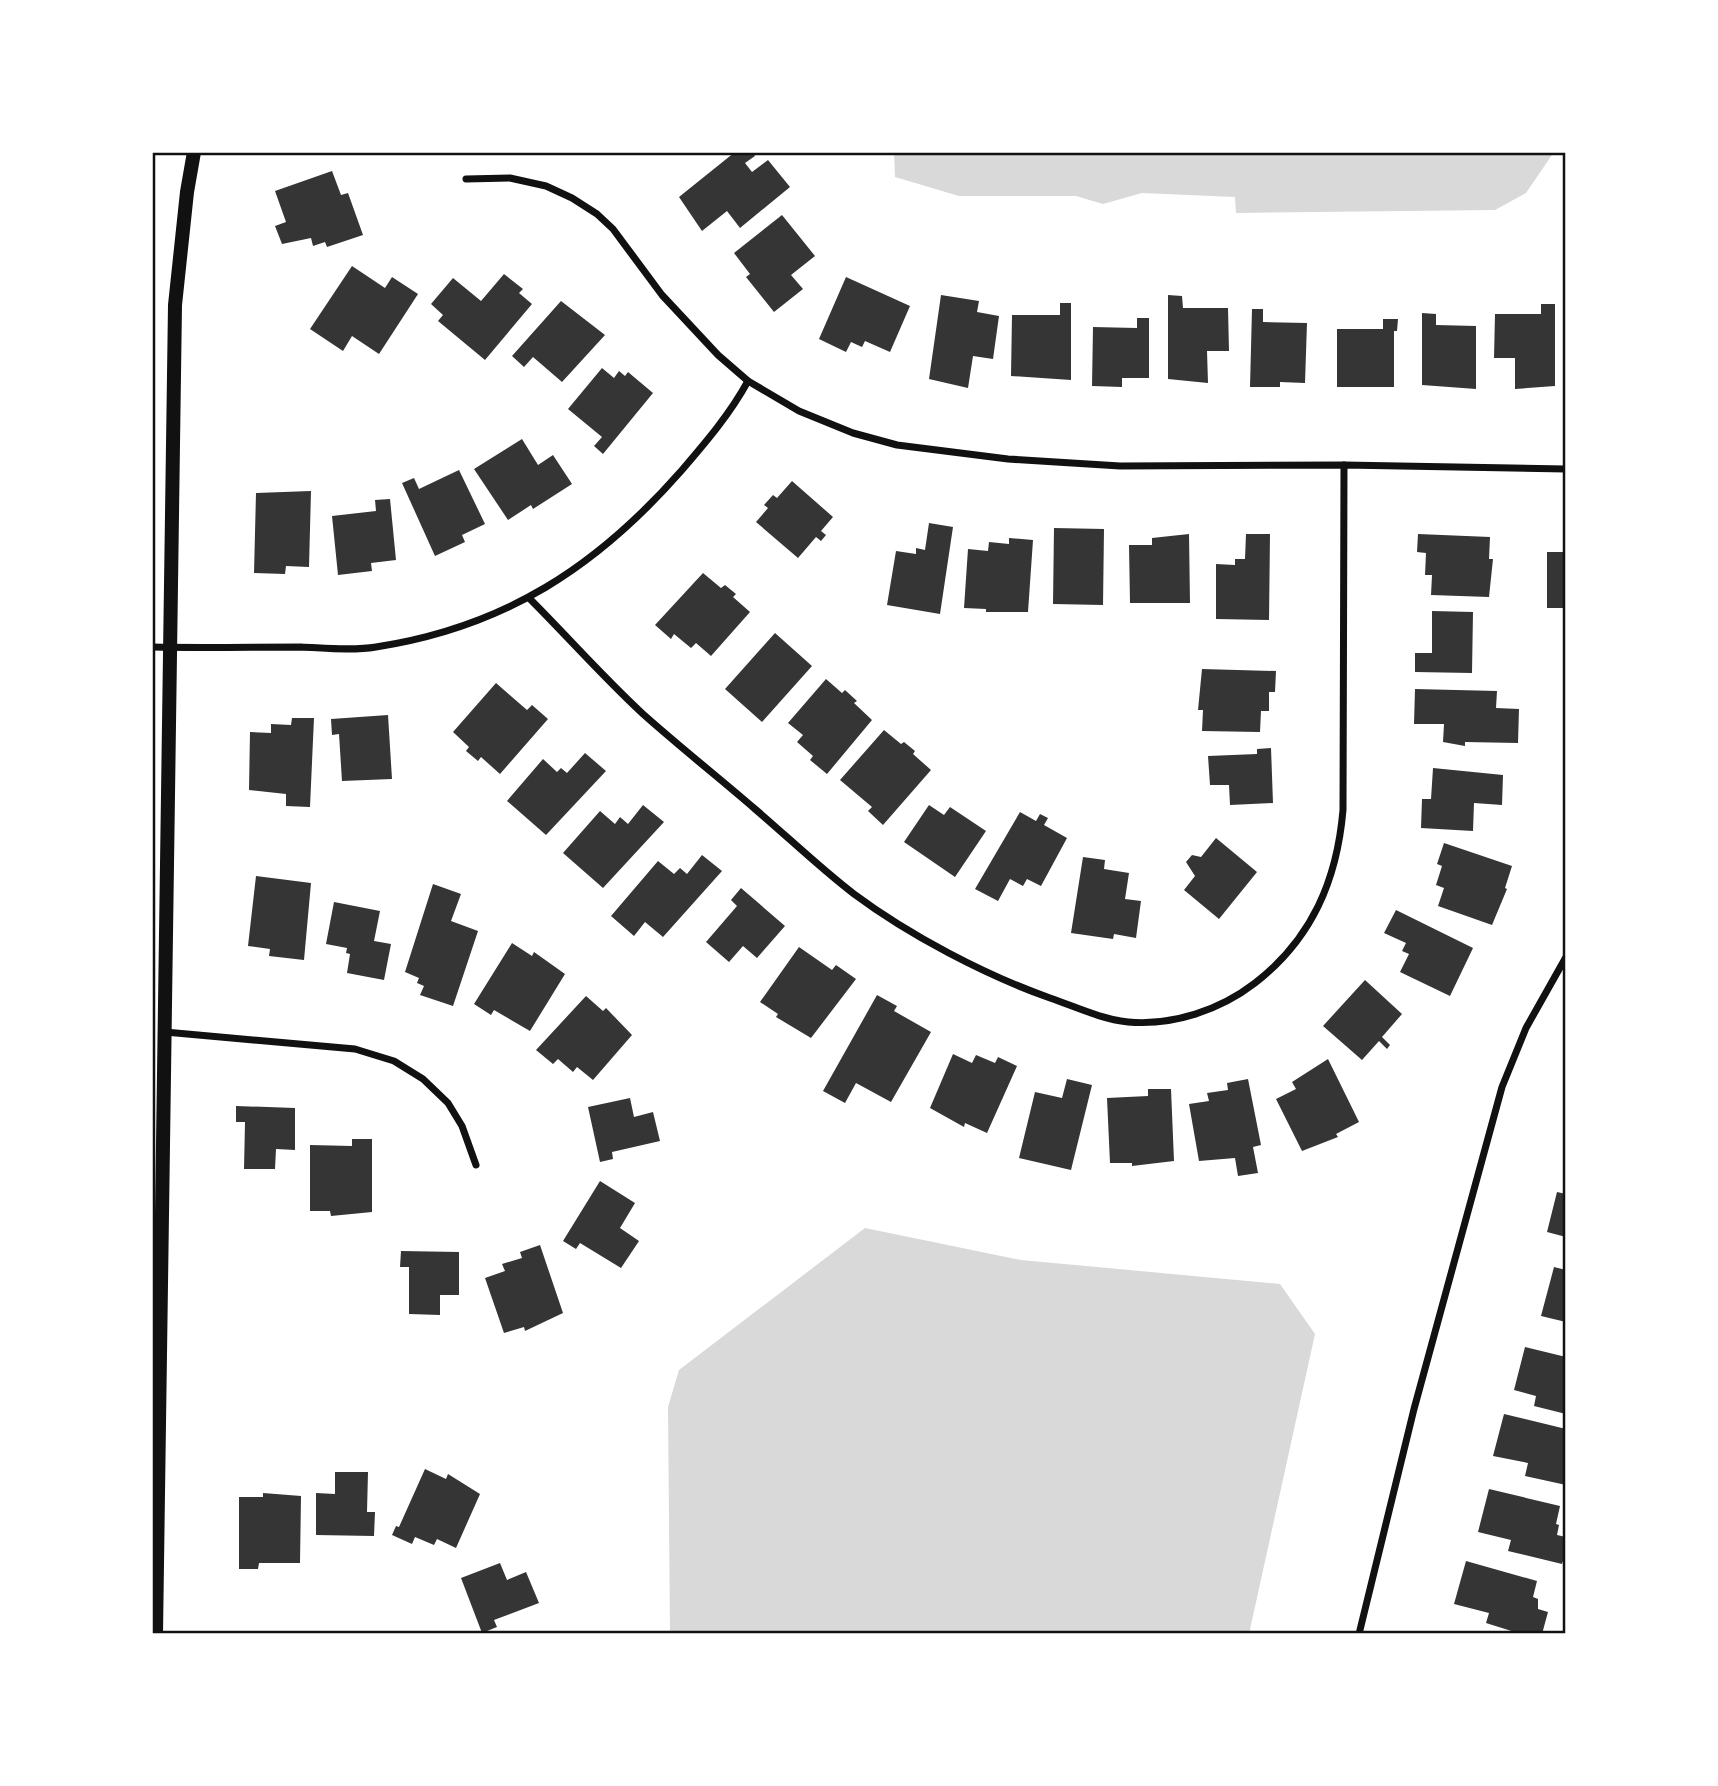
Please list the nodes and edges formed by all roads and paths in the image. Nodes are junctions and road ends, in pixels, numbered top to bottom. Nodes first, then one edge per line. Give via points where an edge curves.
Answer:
1 (194, 152) edge
2 (467, 179) dead end
3 (748, 381) junction
4 (1344, 465) junction
5 (1566, 469) edge
6 (528, 598) junction
7 (152, 647) edge
8 (170, 647) junction
9 (1566, 957) edge
10 (164, 1031) junction
11 (476, 1165) dead end
12 (157, 1233) edge
13 (156, 1634) edge
14 (1359, 1634) edge

1 - 8 main road via 175,305
2 - 3 street via 510,178 546,186 597,214 662,295
3 - 4 street via 799,411 898,445 1008,459 1119,466
3 - 6 street via 714,433 657,498 583,563
4 - 5 street
4 - 6 street via 1343,810 1332,875 1315,913 1272,970 1242,994 1207,1011 1170,1020 1109,1019 1030,991 969,963 854,894 643,713
6 - 8 street via 488,618 373,648
7 - 8 street
8 - 10 main road
9 - 14 street via 1526,1028 1502,1087 1414,1409
10 - 11 street via 355,1049 394,1061 424,1079 448,1103
10 - 12 main road
12 - 13 main road

